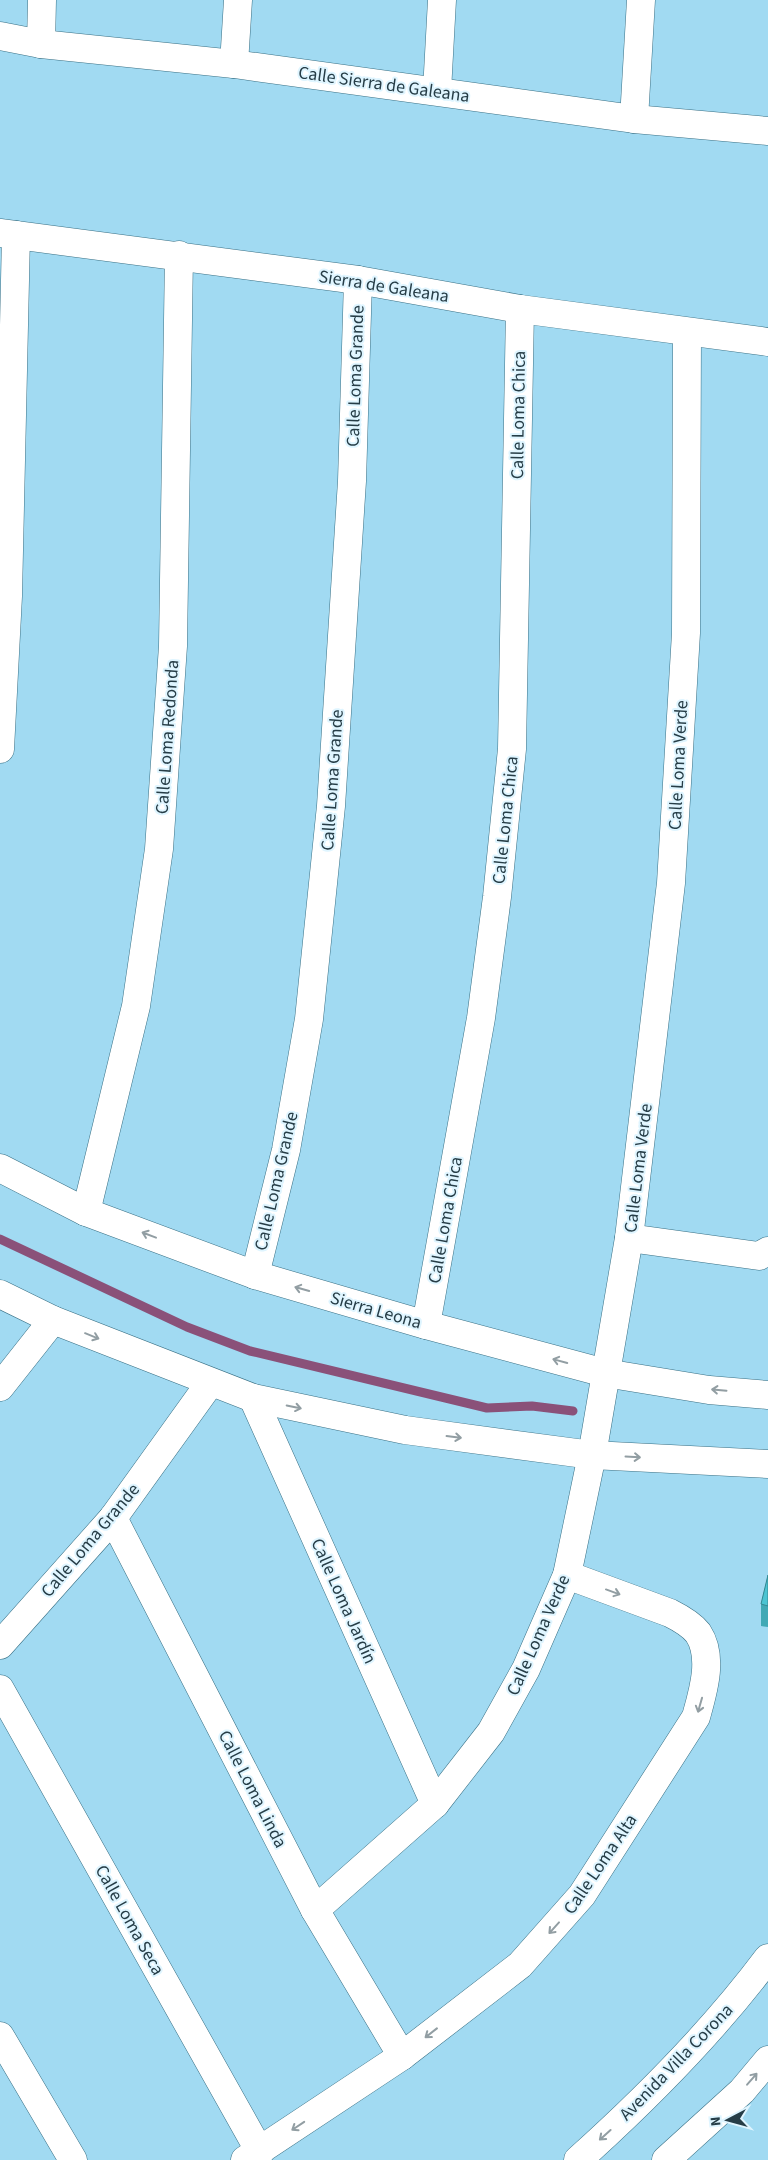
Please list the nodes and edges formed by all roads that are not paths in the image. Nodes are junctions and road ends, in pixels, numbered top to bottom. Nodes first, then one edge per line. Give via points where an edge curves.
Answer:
1 (42, 0) edge
2 (238, 0) edge
3 (442, 0) edge
4 (641, 0) edge
5 (0, 36) edge
6 (41, 44) junction
7 (234, 64) junction
8 (437, 91) junction
9 (634, 119) junction
10 (768, 131) edge
11 (8, 234) edge
12 (180, 255) junction
13 (358, 280) junction
14 (520, 309) junction
15 (687, 332) junction
16 (768, 342) edge
17 (0, 749) edge
18 (0, 1168) edge
19 (86, 1212) junction
20 (629, 1238) junction
21 (768, 1251) edge
22 (255, 1275) junction
23 (0, 1294) edge
24 (53, 1320) junction
25 (426, 1325) junction
26 (606, 1373) junction
27 (210, 1382) junction
28 (0, 1387) edge
29 (768, 1395) edge
30 (253, 1398) junction
31 (592, 1455) junction
32 (768, 1464) edge
33 (113, 1518) junction
34 (567, 1575) junction
35 (0, 1645) edge
36 (0, 1689) edge
37 (435, 1804) junction
38 (315, 1910) junction
39 (768, 1958) edge
40 (0, 2036) edge
41 (402, 2056) junction
42 (768, 2060) edge
43 (253, 2156) edge
44 (73, 2160) edge
45 (578, 2160) edge
46 (666, 2160) edge

1 - 6 street
2 - 7 street
3 - 8 street
4 - 9 street
5 - 6 street, Calle Sierra de Galeana
6 - 7 street, Calle Sierra de Galeana
7 - 8 street, Calle Sierra de Galeana
8 - 9 street, Calle Sierra de Galeana
9 - 10 street, Calle Sierra de Galeana
11 - 12 street, Sierra de Galeana
11 - 17 street via 8,596
12 - 13 street, Sierra de Galeana
12 - 19 street, Calle Loma Redonda via 173,646 159,849 136,1006
13 - 14 street, Sierra de Galeana
13 - 22 street, Calle Loma Grande via 352,481 328,835 309,1019 286,1150
14 - 15 street, Sierra de Galeana
14 - 25 street, Calle Loma Chica via 512,749 481,1018
15 - 16 street, Sierra de Galeana
15 - 20 street, Calle Loma Verde via 686,633 672,873
18 - 19 street, Sierra Leona
22 -> 19 street, Sierra Leona
20 - 21 street via 760,1256
20 - 26 street, Calle Loma Verde
25 -> 22 street, Sierra Leona
23 - 24 street
24 -> 27 street
24 - 28 street
26 -> 25 street, Sierra Leona
29 -> 26 street, Sierra Leona via 709,1390
26 - 31 street, Calle Loma Verde
27 - 30 street
27 - 33 street, Calle Loma Grande
30 -> 31 street via 405,1430
30 - 37 street, Calle Loma Jardín
31 -> 32 street
31 - 34 street, Calle Loma Verde
33 - 35 street, Calle Loma Grande
33 - 38 street, Calle Loma Linda
34 - 37 street, Calle Loma Verde via 526,1669 491,1732
34 -> 41 street, Calle Loma Alta via 670,1613 684,1620 698,1634 706,1656 704,1690 696,1717 582,1896 520,1965
36 - 43 street, Calle Loma Seca
37 - 38 street, Calle Loma Verde
38 - 41 street, Calle Loma Linda
39 -> 45 street, Avenida Villa Corona via 700,2042 640,2104
40 - 44 street
41 -> 43 street, Calle Loma Alta
46 -> 42 street via 742,2091

